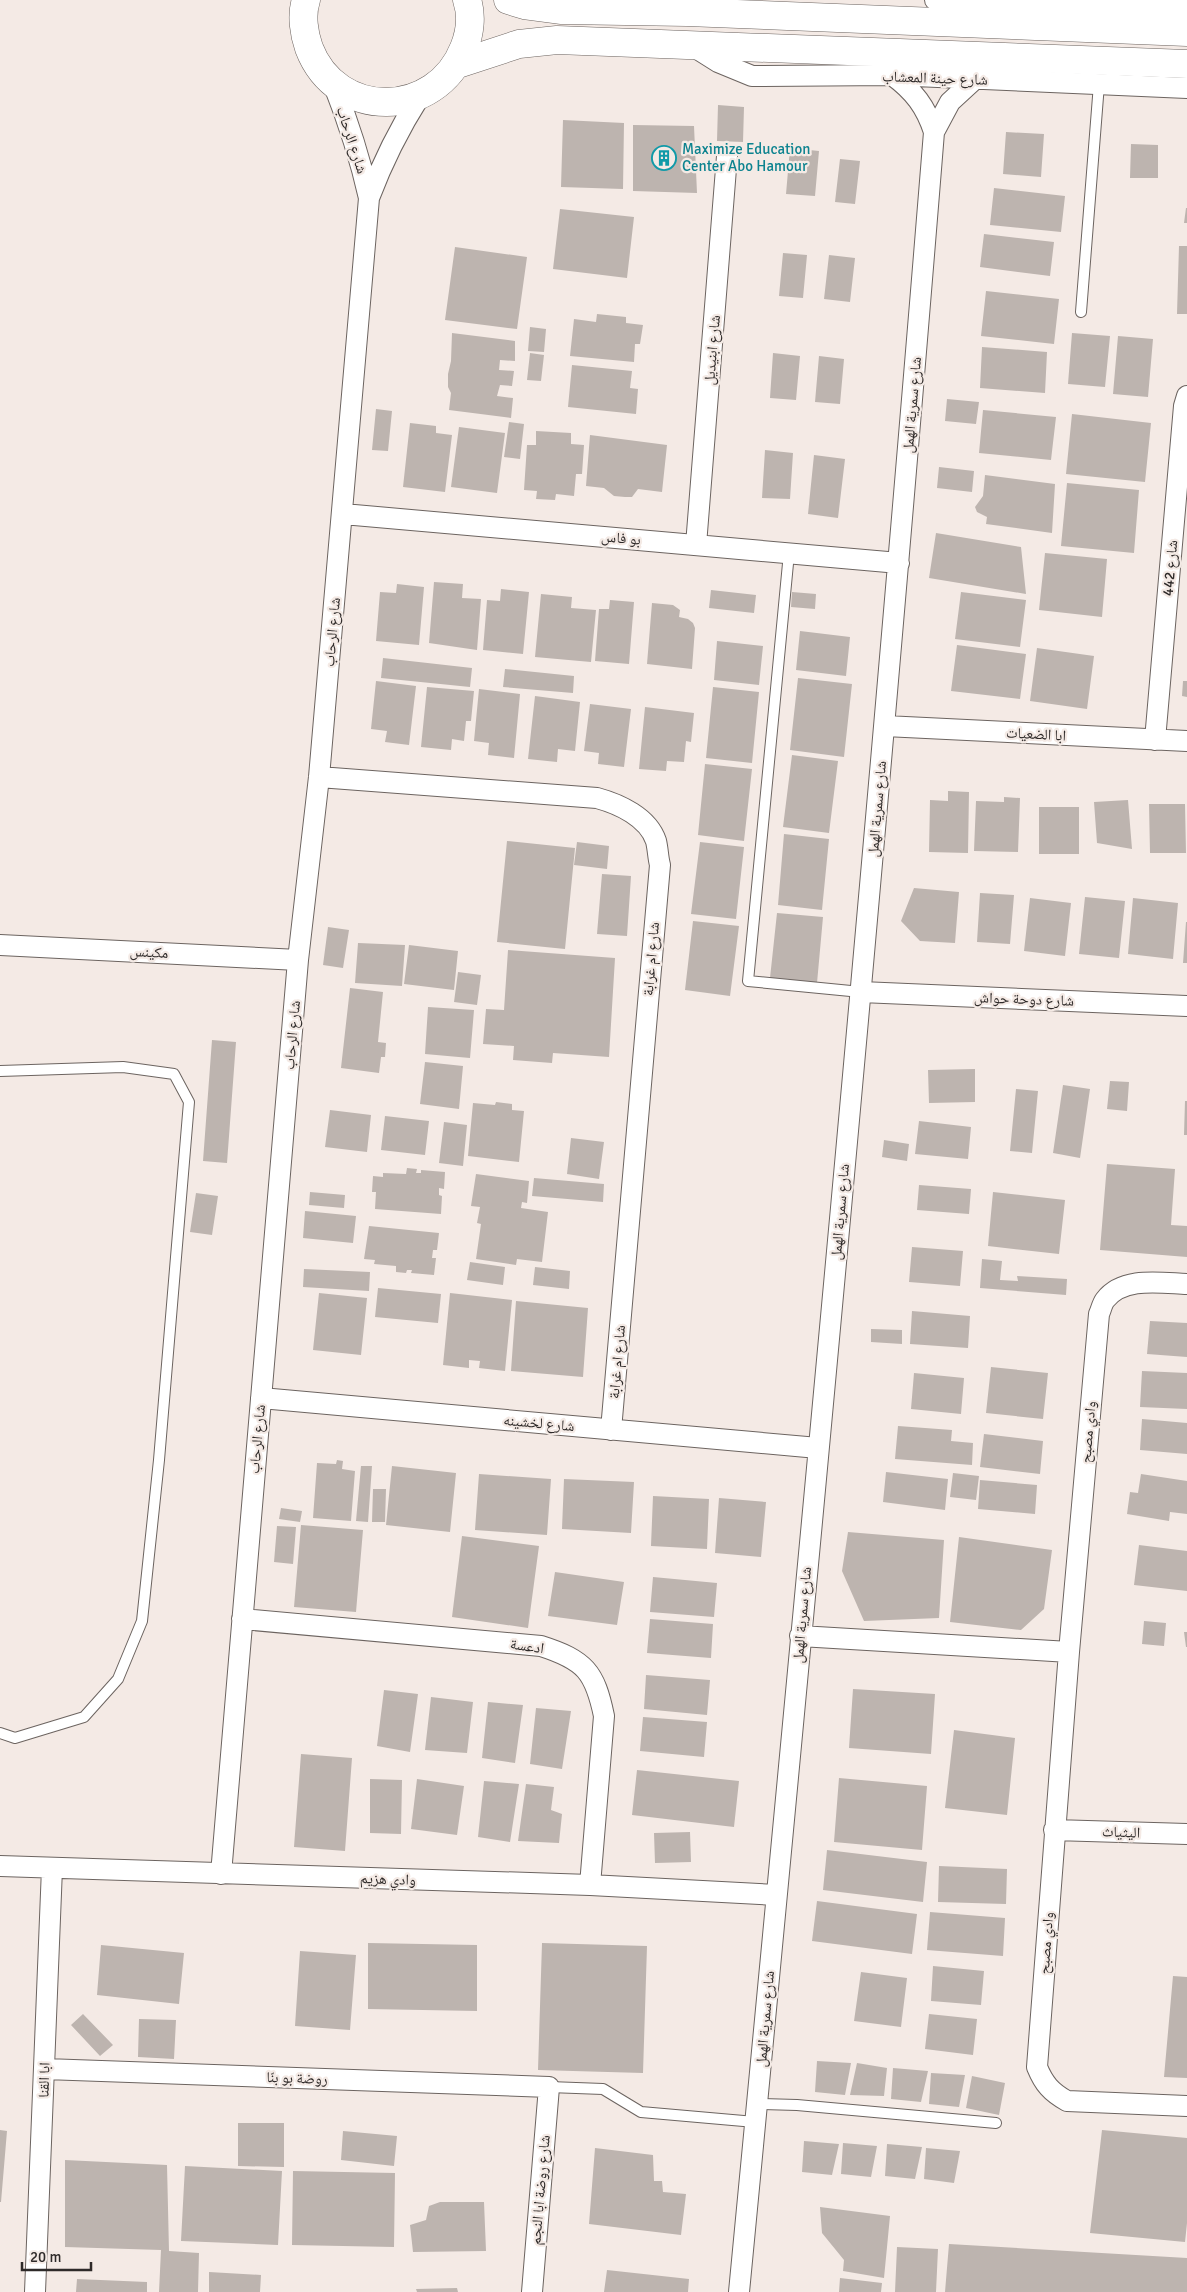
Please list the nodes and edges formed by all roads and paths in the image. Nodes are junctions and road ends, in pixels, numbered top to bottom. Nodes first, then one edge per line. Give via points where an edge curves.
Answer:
1 (306, 0) edge
2 (467, 0) edge
3 (508, 0) edge
4 (935, 0) edge
5 (967, 1) edge
6 (695, 6) edge
7 (1187, 9) edge
8 (1187, 32) edge
9 (691, 45) junction
10 (458, 64) junction
11 (1187, 64) edge
12 (892, 75) junction
13 (975, 80) junction
14 (332, 83) junction
15 (1099, 84) junction
16 (1187, 88) edge
17 (420, 96) junction
18 (934, 132) junction
19 (727, 156) dead end
20 (369, 198) junction
21 (1081, 312) dead end
22 (1187, 396) edge
23 (343, 514) junction
24 (696, 545) junction
25 (789, 553) junction
26 (899, 563) junction
27 (885, 726) junction
28 (1155, 740) junction
29 (1187, 741) edge
30 (319, 777) junction
31 (0, 945) edge
32 (298, 960) junction
33 (861, 992) junction
34 (1187, 1006) edge
35 (0, 1071) edge
36 (1187, 1284) edge
37 (261, 1398) junction
38 (611, 1430) junction
39 (818, 1448) junction
40 (242, 1619) junction
41 (800, 1636) junction
42 (1069, 1652) junction
43 (0, 1733) edge
44 (1054, 1830) junction
45 (1187, 1834) edge
46 (0, 1866) edge
47 (52, 1868) junction
48 (221, 1874) junction
49 (590, 1885) junction
50 (776, 1895) junction
51 (45, 2069) junction
52 (549, 2087) junction
53 (1187, 2106) edge
54 (756, 2113) junction
55 (996, 2123) dead end
56 (35, 2292) edge
57 (532, 2292) edge
58 (739, 2292) edge

1 - 14 street via 304,35 314,62
2 - 10 street via 470,9 468,38
3 - 6 street via 562,10
4 - 5 street
5 - 7 street
6 - 8 street
9 - 10 street, شارع حينة المعشاب via 557,40 519,44
9 - 11 street, شارع حينة المعشاب
9 - 12 street, شارع حينة المعشاب via 718,62 752,76
10 - 17 street via 439,85
12 - 13 street, شارع حينة المعشاب
12 - 18 street, شارع سمرية الهمل via 919,99
13 - 15 street, شارع حينة المعشاب
13 - 18 street, شارع سمرية الهمل via 950,102
14 - 17 street via 352,96 374,102 398,102
14 - 20 street, شارع الرحاب via 358,151
15 - 16 street, شارع حينة المعشاب
15 - 21 lane
17 - 20 street, شارع الرحاب via 395,137
18 - 26 street, شارع سمرية الهمل
19 - 24 street, شارع ابنيديل
20 - 23 street, شارع الرحاب
22 - 28 street, شارع 442
23 - 24 street, بو فاس
23 - 30 street, شارع الرحاب
24 - 25 street, بو فاس
25 - 26 street, بو فاس
25 - 33 lane via 748,981
26 - 27 street, شارع سمرية الهمل
27 - 28 street, ابا الضعيات
27 - 33 street, شارع سمرية الهمل
28 - 29 street, ابا الضعيات
30 - 32 street, شارع الرحاب
30 - 38 street, شارع ام غرابة via 596,798 619,804 640,819 656,840 660,865
31 - 32 street, مكينس
32 - 37 street, شارع الرحاب
33 - 34 street, شارع دوحة حواش
33 - 39 street, شارع سمرية الهمل
35 - 43 lane via 123,1067 174,1074 189,1102 160,1460 142,1621 118,1679 84,1717 15,1738
36 - 42 street, وادي مصبح via 1136,1283 1118,1289 1105,1300 1098,1314
37 - 38 street, شارع لخشينه
37 - 40 street, شارع الرحاب
38 - 39 street, شارع لخشينه
39 - 41 street, شارع سمرية الهمل
40 - 48 street, شارع الرحاب
40 - 49 street, ادعسة via 542,1646 563,1653 585,1667 599,1689 604,1716
41 - 42 street
41 - 50 street, شارع سمرية الهمل
42 - 44 street, وادي مصبح
44 - 45 street, اليثياث
44 - 53 street, وادي مصبح via 1037,2067 1044,2083 1067,2101
46 - 47 street, وادي هزيم
47 - 48 street, وادي هزيم
47 - 51 street, ابا القنا
48 - 49 street, وادي هزيم
49 - 50 street, وادي هزيم
50 - 54 street, شارع سمرية الهمل
51 - 52 street, روضة بو بنّا
51 - 56 street, ابا القنا
52 - 54 lane via 603,2089 641,2112
52 - 57 street, شارع روضة ابا النجم
54 - 55 lane via 797,2106
54 - 58 street, شارع سمرية الهمل

